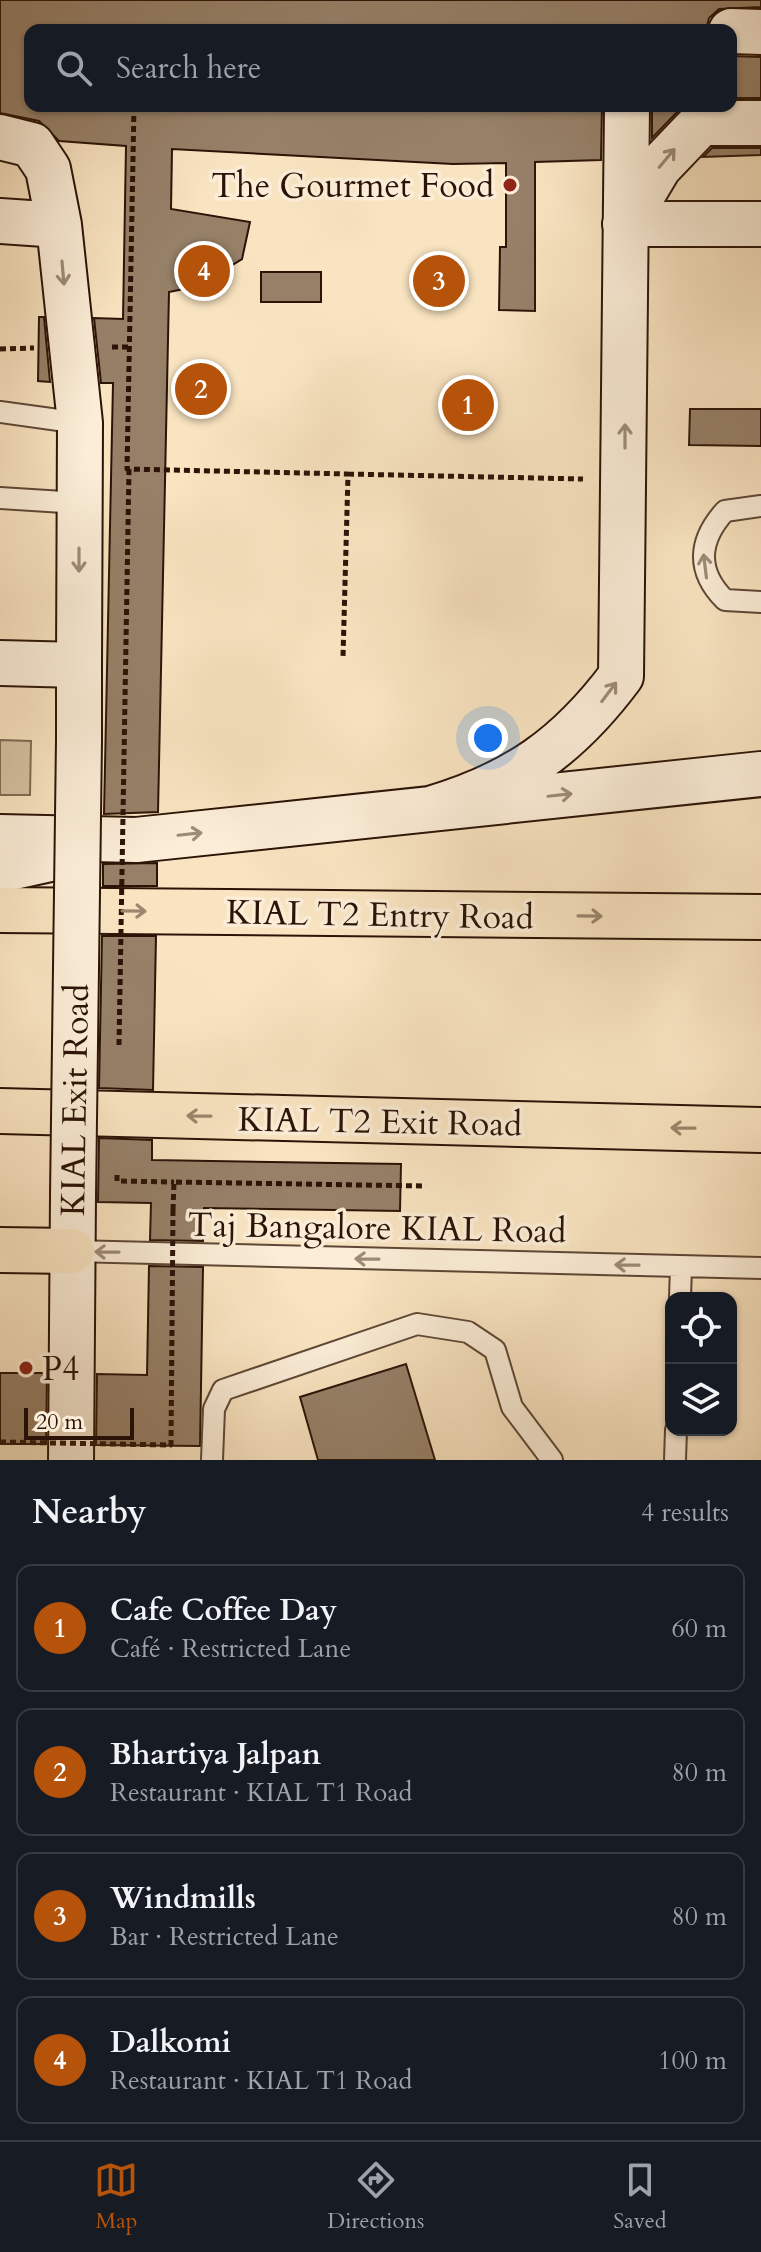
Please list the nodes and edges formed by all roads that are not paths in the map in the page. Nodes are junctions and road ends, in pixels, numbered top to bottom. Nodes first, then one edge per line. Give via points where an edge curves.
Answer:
1 (737, 31) edge
2 (761, 32) edge
3 (627, 112) edge
4 (761, 123) edge
5 (0, 137) edge
6 (0, 221) edge
7 (625, 224) junction
8 (761, 224) edge
9 (59, 225) junction
10 (0, 412) edge
11 (80, 423) junction
12 (0, 498) edge
13 (79, 503) junction
14 (761, 506) edge
15 (761, 602) edge
16 (0, 663) edge
17 (79, 665) junction
18 (761, 774) edge
19 (430, 809) junction
20 (0, 837) edge
21 (136, 840) junction
22 (0, 870) edge
23 (0, 910) edge
24 (761, 917) edge
25 (0, 1111) edge
26 (761, 1130) edge
27 (0, 1250) edge
28 (72, 1251) junction
29 (681, 1267) junction
30 (761, 1268) edge
31 (680, 1292) edge
32 (676, 1436) edge
33 (71, 1460) edge
34 (212, 1460) edge
35 (552, 1460) edge
36 (675, 1460) edge

1 - 2 main road
3 - 7 main road
7 -> 4 main road via 659,167 701,123
5 - 9 main road, KIAL Exit Road via 32,145 48,169
6 - 9 main road
7 - 8 main road
19 -> 7 main road via 502,783 535,764 596,709 621,676
9 -> 11 main road, KIAL Exit Road
10 - 11 lane
11 - 13 main road, KIAL Exit Road
12 - 13 lane
13 -> 17 main road, KIAL Exit Road
15 -> 14 lane via 725,600 707,583 704,552 711,526 725,511
16 - 17 main road
17 - 28 main road, KIAL Exit Road, bridge
19 -> 18 main road
21 -> 19 main road
20 - 21 main road
21 - 22 main road
23 -> 24 main road, KIAL T2 Entry Road
26 -> 25 main road, KIAL T2 Exit Road
27 - 28 main road
29 -> 28 lane, Taj Bangalore KIAL Road
28 - 33 main road, KIAL Exit Road
29 - 30 lane, Taj Bangalore KIAL Road
29 - 31 lane
32 - 36 lane
34 - 35 lane via 214,1409 223,1390 417,1324 468,1332 495,1350 512,1407

